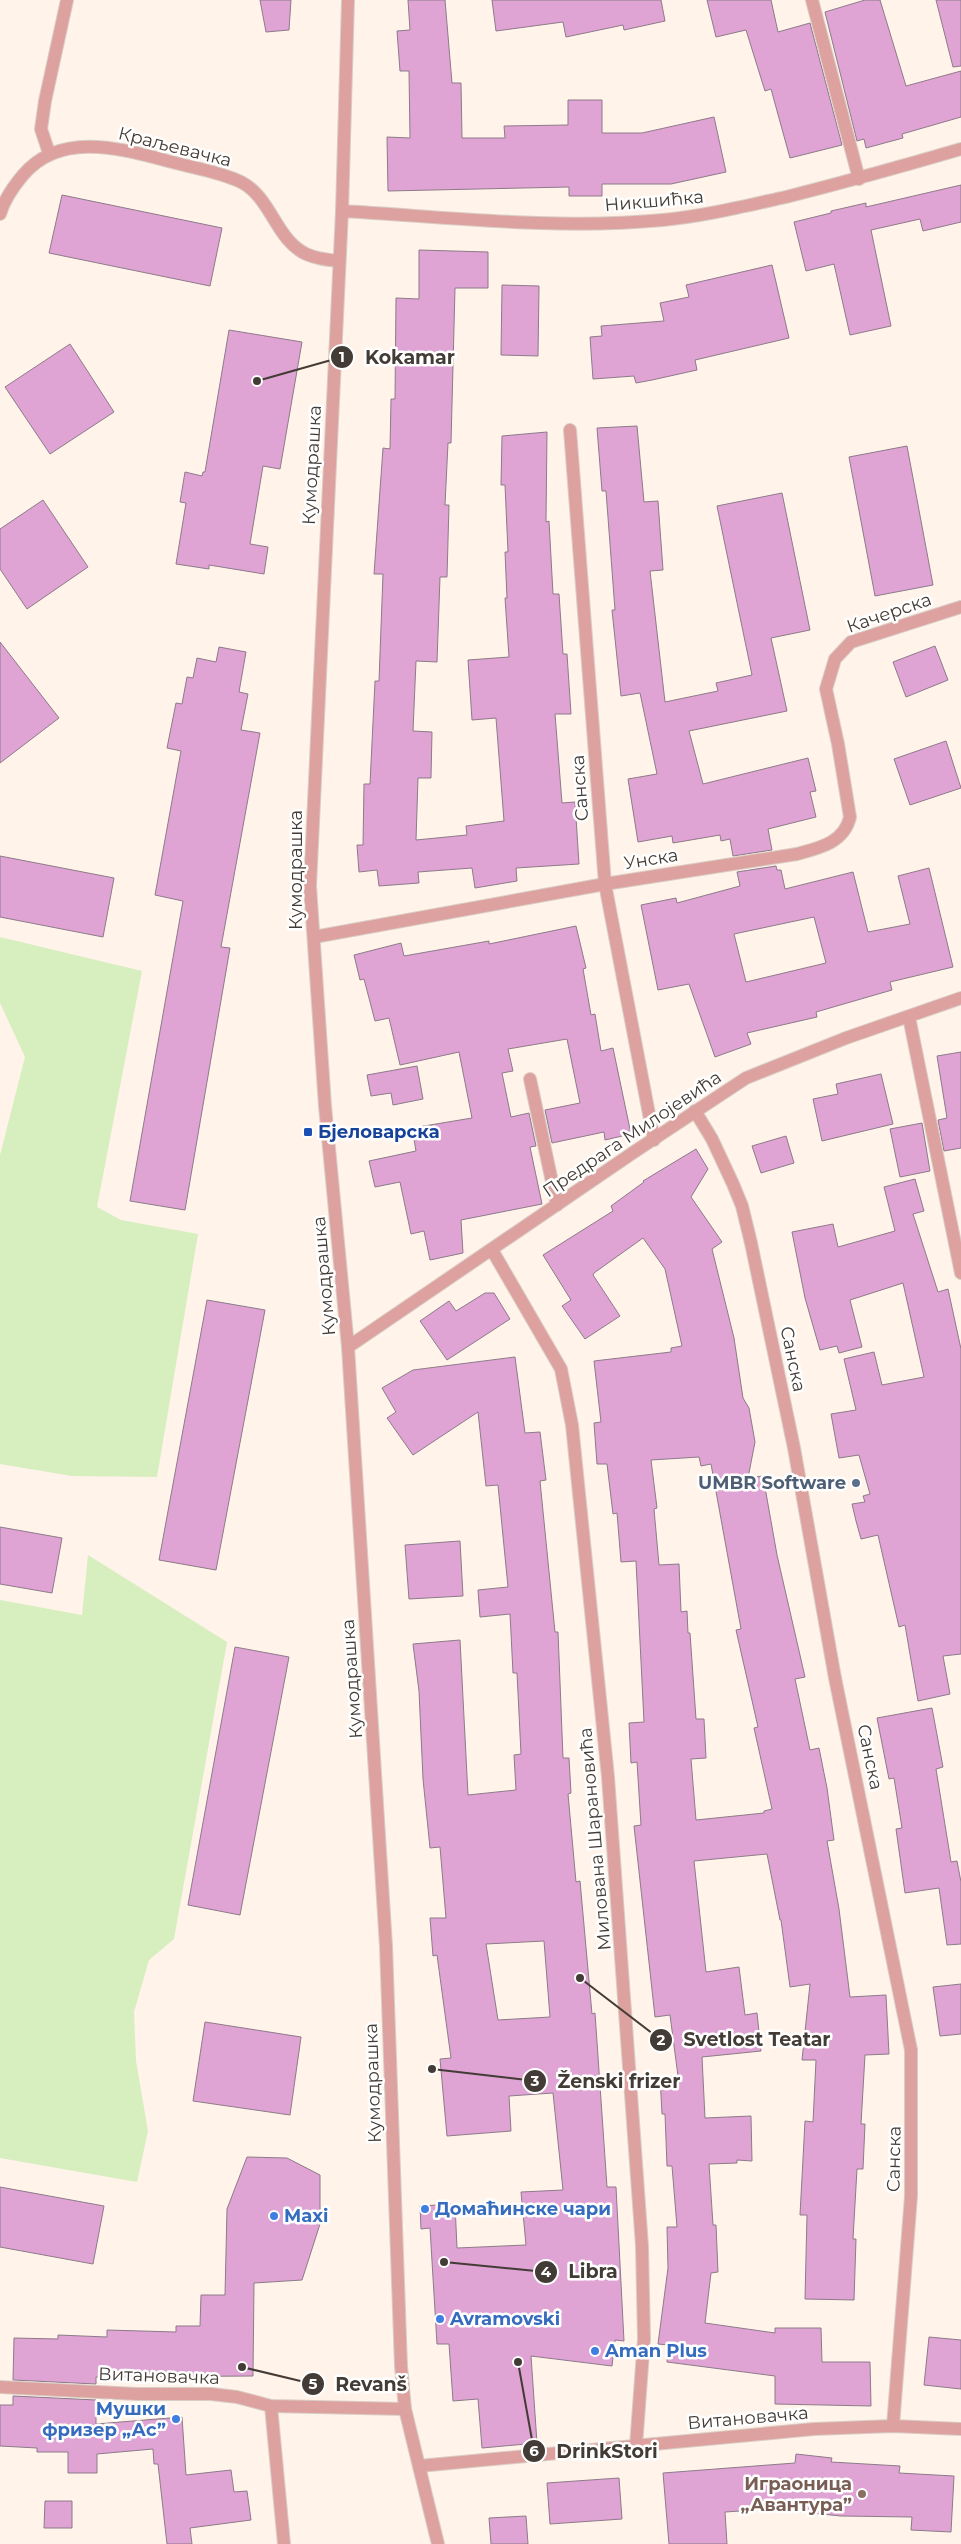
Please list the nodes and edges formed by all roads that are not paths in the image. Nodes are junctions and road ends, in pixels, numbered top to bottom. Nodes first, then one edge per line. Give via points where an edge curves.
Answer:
1 (67, 0) edge
2 (348, 0) edge
3 (812, 0) edge
4 (961, 149) edge
5 (49, 153) junction
6 (859, 179) junction
7 (342, 211) junction
8 (0, 214) edge
9 (340, 261) junction
10 (570, 430) dead end
11 (961, 607) edge
12 (826, 689) joint
13 (605, 884) junction
14 (314, 937) junction
15 (961, 998) edge
16 (909, 1016) junction
17 (530, 1080) dead end
18 (695, 1111) junction
19 (654, 1140) junction
20 (557, 1205) junction
21 (492, 1250) junction
22 (961, 1273) edge
23 (348, 1347) junction
24 (0, 2387) edge
25 (271, 2406) junction
26 (405, 2409) junction
27 (893, 2426) junction
28 (961, 2429) edge
29 (636, 2446) junction
30 (419, 2466) junction
31 (284, 2544) edge
32 (438, 2544) edge

1 - 5 street via 41,129
2 - 7 street, Кумодрашка
3 - 6 street
4 - 6 street, Никшићка
5 - 8 street, Краљевачка via 30,167 12,188
5 - 9 street, Краљевачка via 91,146 127,150 242,182 258,195 281,229 304,253
6 - 7 street, Никшићка via 710,214 606,224
7 - 9 street, Кумодрашка
9 - 14 street, Кумодрашка via 311,851
10 - 13 street, Санска
11 - 12 street, Качерска via 851,642 834,659
12 - 13 street, Унска via 850,809 848,827 838,838 824,847 797,854
13 - 14 street, Унска
13 - 19 street, Санска
14 - 23 street, Кумодрашка via 325,1106
15 - 16 street, Предрага Милојевића
16 - 18 street, Предрага Милојевића via 762,1071
16 - 22 street
17 - 20 street
18 - 19 street, Предрага Милојевића
18 - 27 street, Санска via 733,1184 752,1243 794,1448 835,1678 911,2050 911,2196
19 - 20 street, Предрага Милојевића
20 - 21 street, Предрага Милојевића
21 - 23 street, Предрага Милојевића
21 - 29 street, Милована Шарановића via 561,1369 572,1425 608,1777 642,2246 644,2339
23 - 26 street, Кумодрашка via 386,1946
24 - 25 street, Витановачка via 211,2394
25 - 26 street, Витановачка
25 - 31 street
26 - 30 street, Кумодрашка
27 - 28 street, Витановачка
27 - 29 street, Витановачка via 814,2429
29 - 30 street, Витановачка
30 - 32 street, Кумодрашка

